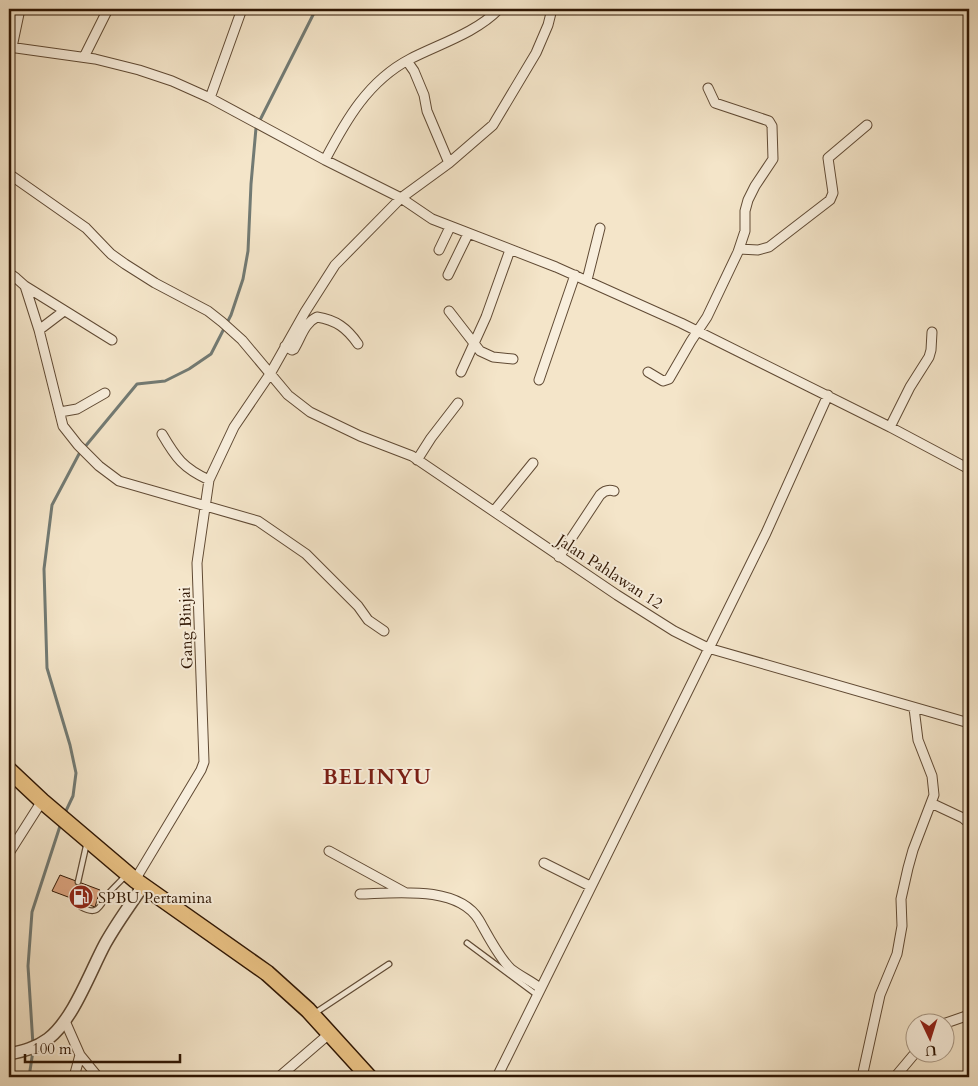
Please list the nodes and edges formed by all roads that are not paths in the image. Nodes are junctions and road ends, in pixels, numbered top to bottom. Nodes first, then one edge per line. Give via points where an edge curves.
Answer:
1 (20, 9) edge
2 (108, 9) edge
3 (242, 9) edge
4 (499, 9) edge
5 (552, 9) edge
6 (10, 47) edge
7 (84, 57) junction
8 (407, 60) junction
9 (708, 88) dead end
10 (210, 98) junction
11 (867, 125) dead end
12 (325, 160) junction
13 (449, 163) junction
14 (9, 174) edge
15 (400, 198) junction
16 (450, 227) junction
17 (600, 228) dead end
18 (468, 234) junction
19 (739, 249) junction
20 (440, 250) dead end
21 (510, 250) junction
22 (9, 273) edge
23 (448, 275) dead end
24 (575, 275) junction
25 (588, 280) junction
26 (25, 286) junction
27 (449, 310) dead end
28 (64, 311) junction
29 (38, 330) junction
30 (698, 331) junction
31 (932, 332) dead end
32 (112, 340) dead end
33 (474, 342) junction
34 (358, 344) dead end
35 (286, 346) junction
36 (513, 360) dead end
37 (461, 372) dead end
38 (648, 372) dead end
39 (270, 374) junction
40 (539, 380) dead end
41 (105, 393) dead end
42 (828, 396) junction
43 (458, 403) dead end
44 (60, 412) junction
45 (890, 427) junction
46 (162, 434) dead end
47 (417, 460) junction
48 (533, 463) dead end
49 (969, 469) edge
50 (209, 480) junction
51 (614, 491) dead end
52 (206, 507) junction
53 (494, 511) junction
54 (559, 557) junction
55 (384, 631) dead end
56 (708, 648) junction
57 (914, 708) junction
58 (969, 722) edge
59 (9, 770) edge
60 (42, 801) junction
61 (931, 803) junction
62 (969, 823) edge
63 (88, 840) junction
64 (329, 850) dead end
65 (9, 853) edge
66 (544, 863) dead end
67 (135, 880) junction
68 (78, 882) dead end
69 (590, 886) junction
70 (406, 893) junction
71 (360, 894) dead end
72 (79, 901) dead end
73 (467, 942) dead end
74 (390, 964) dead end
75 (538, 992) junction
76 (312, 1015) junction
77 (969, 1015) edge
78 (956, 1020) edge
79 (65, 1022) junction
80 (329, 1034) junction
81 (9, 1054) edge
82 (80, 1055) junction
83 (906, 1064) edge
84 (74, 1077) edge
85 (98, 1077) edge
86 (278, 1077) edge
87 (369, 1077) edge
88 (497, 1077) edge
89 (862, 1077) edge
90 (895, 1077) edge

1 - 6 street
2 - 7 street
3 - 10 street
4 - 8 street via 487,21
5 - 13 street, Gang Binjai via 536,53 493,124
6 - 7 street
7 - 10 street via 139,70
8 - 12 street via 379,80 348,118
8 - 13 street via 424,95 427,111
9 - 19 street via 714,103 766,118 772,126 773,159 748,200 745,232
10 - 12 street
11 - 19 street via 828,158 834,193 830,200 769,247
12 - 15 street
13 - 15 street, Gang Binjai
14 - 39 street, Jalan Pahlawan 12 via 86,228 124,264 208,311 231,329
15 - 16 street
15 - 35 street, Gang Binjai via 335,266
16 - 18 street
16 - 20 street
17 - 25 street
18 - 21 street
18 - 23 street
19 - 30 street via 708,317
21 - 24 street
21 - 33 street
22 - 26 street
24 - 25 street
24 - 40 street
25 - 30 street
26 - 28 street
26 - 29 street
27 - 33 street
28 - 29 street
28 - 32 street
29 - 44 street
30 - 38 street via 669,379 663,381
30 - 42 street
31 - 45 street via 929,357
33 - 36 street via 486,354
33 - 37 street
34 - 35 street via 342,326 317,317 305,328 294,350
35 - 39 street, Gang Binjai
39 - 47 street, Jalan Pahlawan 12 via 288,395 310,412
39 - 50 street, Gang Binjai via 234,427
41 - 44 street via 77,409
42 - 45 street
42 - 56 street via 766,533
43 - 47 street
44 - 52 street via 63,426 78,445 119,481
45 - 49 street
46 - 50 street via 181,464
47 - 53 street, Jalan Pahlawan 12
48 - 53 street
50 - 52 street, Gang Binjai
51 - 54 street via 610,489 600,495
52 - 55 street via 258,521 306,554 368,620
52 - 67 street, Gang Binjai via 197,563 204,762
53 - 54 street, Jalan Pahlawan 12
54 - 56 street, Jalan Pahlawan 12 via 674,631
56 - 57 street, Jalan Pahlawan 12
56 - 69 street
57 - 58 street, Jalan Pahlawan 12
57 - 61 street via 918,740 932,776 934,795
59 - 60 highway
60 - 63 highway
60 - 65 street
61 - 62 street
61 - 89 street via 908,868 901,900 902,926 897,954 880,995
63 - 67 highway
63 - 68 lane
64 - 70 street
66 - 69 street
67 - 72 lane via 109,893 97,910 87,910
67 - 76 highway via 267,973
67 - 79 street
69 - 75 street
70 - 71 street
70 - 75 street via 418,892 458,901 479,921 510,968
73 - 75 lane
74 - 76 lane
75 - 88 street
76 - 80 highway
77 - 78 street
79 - 81 street via 33,1048
79 - 82 street
80 - 86 street
80 - 87 highway
82 - 84 street
82 - 85 street
83 - 90 street

